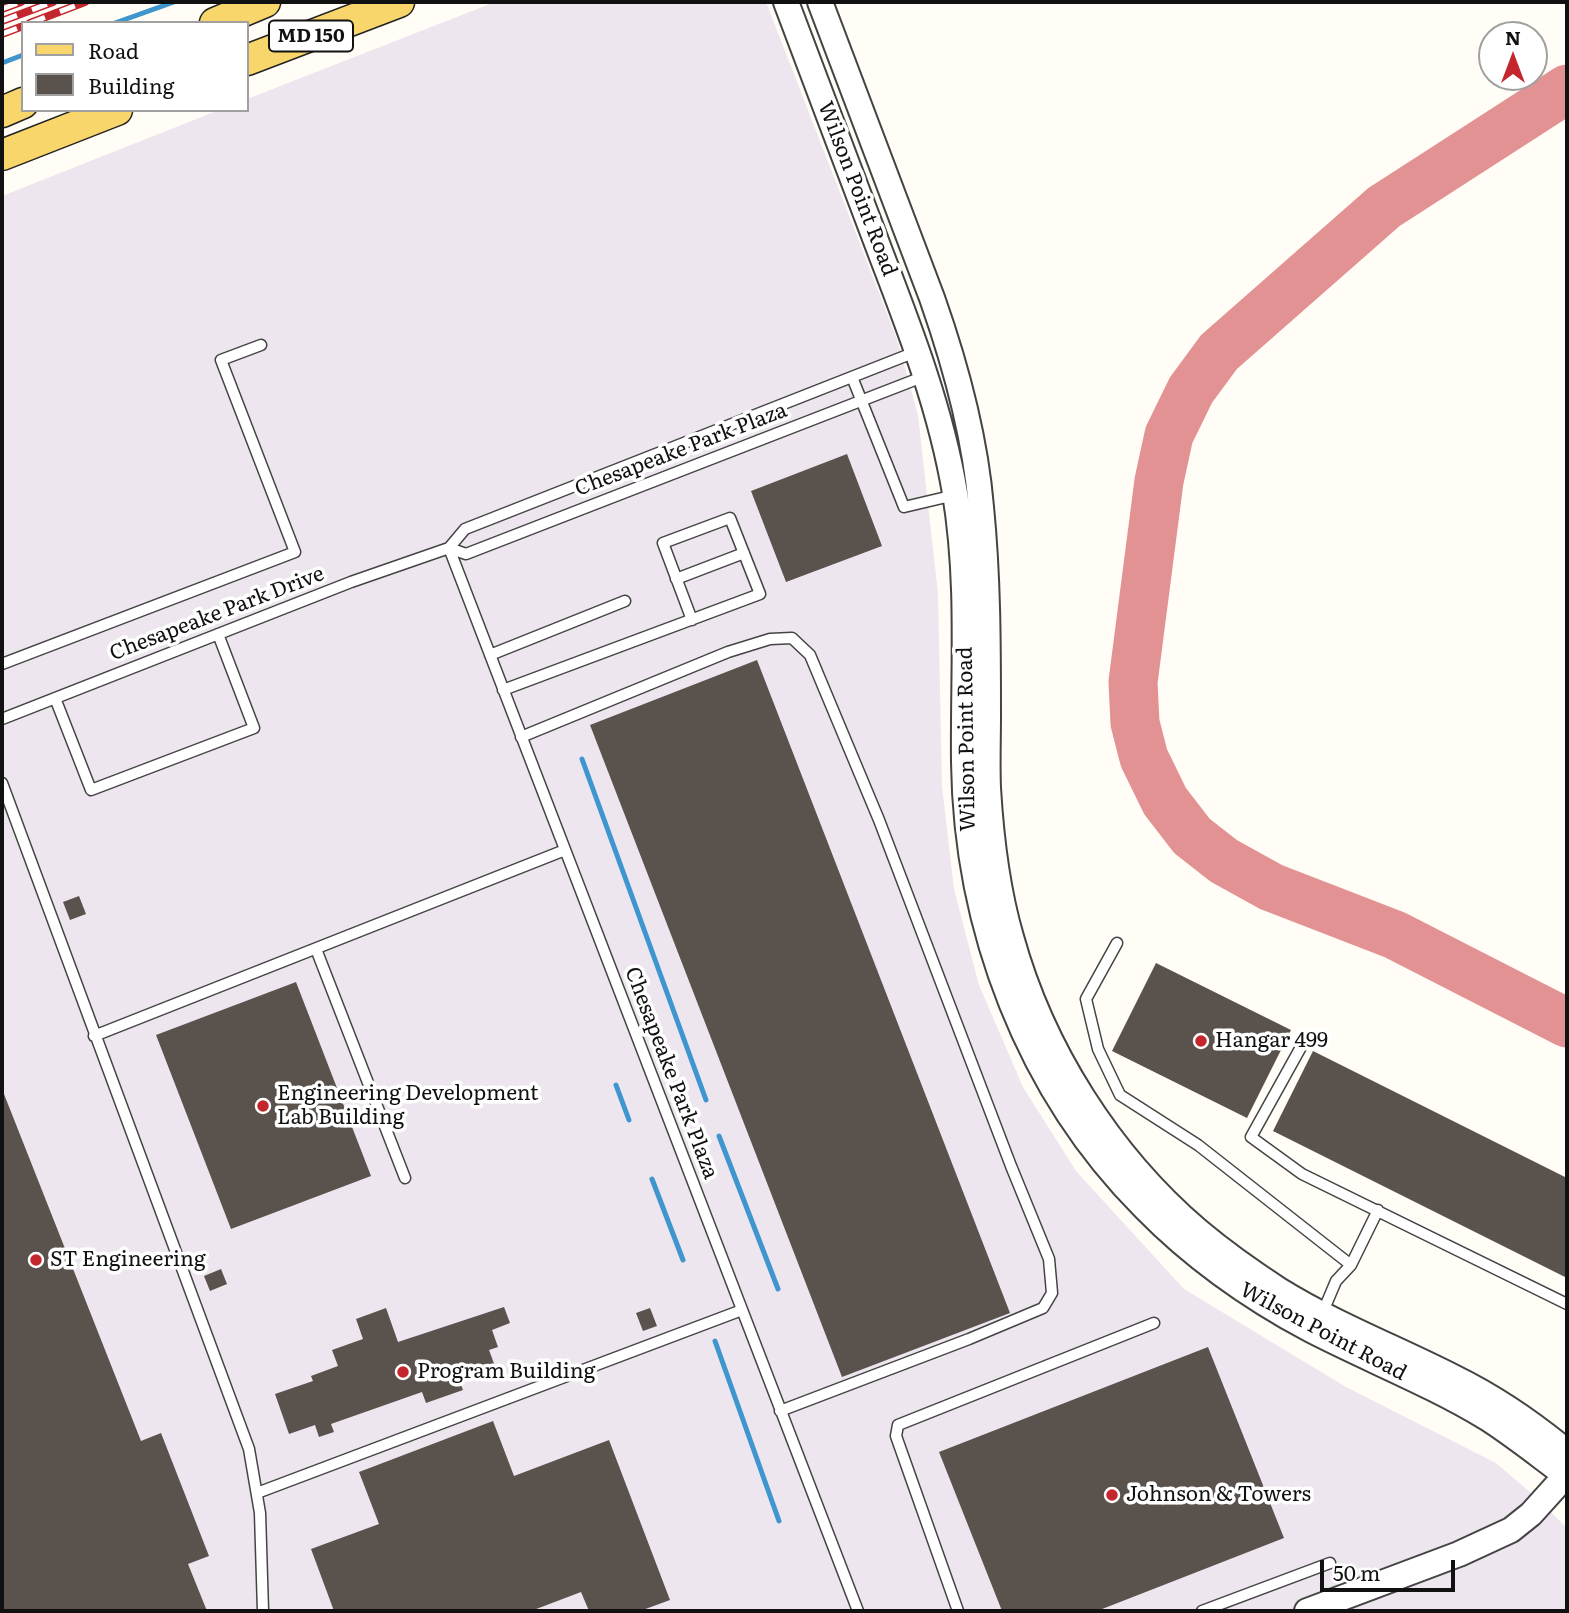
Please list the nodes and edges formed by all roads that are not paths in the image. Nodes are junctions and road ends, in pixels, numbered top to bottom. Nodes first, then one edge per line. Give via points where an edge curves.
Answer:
1 (265, 2) edge
2 (399, 2) edge
3 (786, 2) edge
4 (820, 2) edge
5 (220, 21) edge
6 (248, 60) edge
7 (21, 104) edge
8 (2, 112) edge
9 (112, 112) edge
10 (2, 155) edge
11 (261, 345) dead end
12 (919, 351) junction
13 (927, 375) junction
14 (852, 377) junction
15 (862, 401) junction
16 (956, 495) junction
17 (449, 548) junction
18 (744, 553) junction
19 (676, 579) junction
20 (625, 601) dead end
21 (692, 620) junction
22 (218, 634) junction
23 (490, 655) junction
24 (2, 664) edge
25 (503, 690) junction
26 (55, 698) junction
27 (2, 719) edge
28 (522, 737) junction
29 (2, 783) edge
30 (565, 850) junction
31 (1117, 943) dead end
32 (316, 949) junction
33 (94, 1036) junction
34 (1306, 1038) dead end
35 (405, 1178) dead end
36 (1378, 1210) junction
37 (1351, 1265) junction
38 (1567, 1304) edge
39 (742, 1310) junction
40 (1317, 1322) junction
41 (1154, 1323) dead end
42 (780, 1411) junction
43 (1567, 1469) edge
44 (257, 1493) junction
45 (1330, 1563) dead end
46 (263, 1611) edge
47 (858, 1611) edge
48 (958, 1611) edge
49 (1202, 1611) edge
50 (1307, 1611) edge

1 - 5 main road, MD 150
2 - 6 main road, MD 150
3 - 12 street, Wilson Point Road
4 - 40 street, Wilson Point Road via 947,340 970,429 987,592 991,823 999,884 1020,966 1072,1079 1126,1157 1196,1229
7 - 8 main road
9 - 10 main road
11 - 24 lane via 221,359 295,552
12 - 13 street, Wilson Point Road
12 - 14 lane, Chesapeake Park Plaza
13 - 15 lane, Chesapeake Park Plaza
13 - 16 street, Wilson Point Road
14 - 15 lane
14 - 17 lane, Chesapeake Park Plaza via 465,529
15 - 16 lane via 904,507
15 - 17 lane, Chesapeake Park Plaza via 466,554
16 - 40 street, Wilson Point Road via 965,602 964,764 969,841 989,942 1006,992 1060,1101 1114,1176 1224,1278
17 - 22 lane, Chesapeake Park Drive
17 - 23 lane, Chesapeake Park Plaza
18 - 19 lane
18 - 19 lane via 730,518 663,543
18 - 21 lane via 760,594
19 - 21 lane
20 - 23 lane
21 - 25 lane
22 - 26 lane, Chesapeake Park Drive
22 - 26 lane via 254,728 242,733 91,790
23 - 25 lane, Chesapeake Park Plaza
25 - 28 lane, Chesapeake Park Plaza
26 - 27 lane, Chesapeake Park Drive
28 - 30 lane, Chesapeake Park Plaza
28 - 42 lane via 769,639 792,638 810,655 1049,1259 1052,1293 1043,1308
29 - 33 lane
30 - 32 lane
30 - 39 lane, Chesapeake Park Plaza
31 - 37 lane via 1086,999 1098,1049 1119,1095 1198,1145
32 - 33 lane
32 - 35 lane
33 - 44 lane via 249,1449
34 - 36 lane via 1251,1137 1302,1174
36 - 37 lane
36 - 38 lane
37 - 40 lane via 1336,1281
39 - 42 lane, Chesapeake Park Plaza
39 - 44 lane
40 - 43 street, Wilson Point Road
41 - 48 lane via 898,1425 896,1436
42 - 47 lane, Chesapeake Park Plaza
43 - 50 street via 1531,1514 1511,1530
44 - 46 lane
45 - 49 lane

